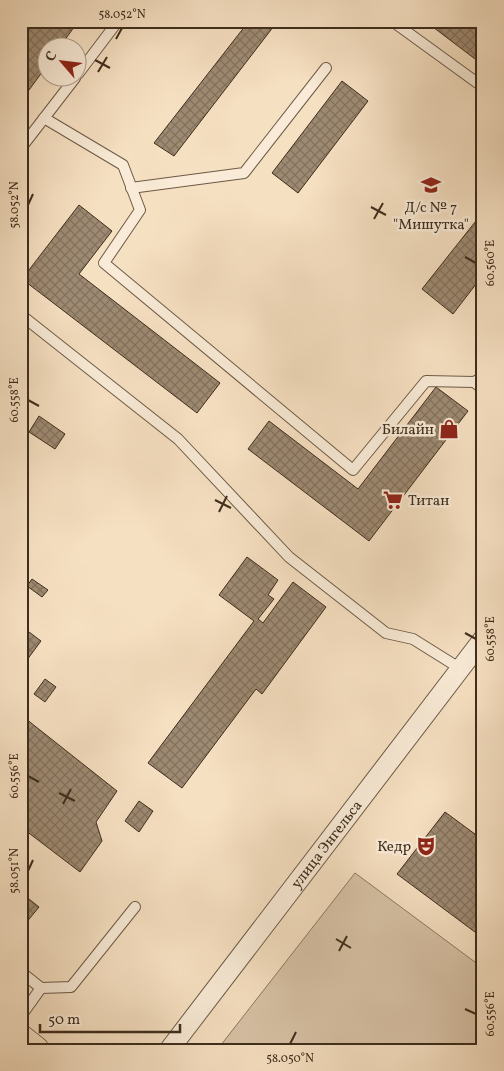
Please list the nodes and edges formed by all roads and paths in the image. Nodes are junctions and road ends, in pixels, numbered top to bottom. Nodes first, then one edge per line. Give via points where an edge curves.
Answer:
1 (118, 21) edge
2 (392, 21) edge
3 (88, 61) edge
4 (326, 68) dead end
5 (483, 87) edge
6 (67, 88) edge
7 (44, 118) junction
8 (21, 148) edge
9 (131, 188) junction
10 (21, 315) edge
11 (480, 382) edge
12 (483, 639) edge
13 (460, 669) junction
14 (135, 907) dead end
15 (21, 972) edge
16 (41, 988) junction
17 (21, 1016) edge
18 (21, 1039) edge
19 (35, 1050) edge
20 (169, 1050) edge

1 - 3 lane
2 - 5 lane
4 - 9 lane via 244,173
6 - 7 lane
7 - 8 lane
7 - 9 lane via 123,165
9 - 11 lane via 140,210 104,263 353,470 426,381
10 - 13 lane via 178,439 289,557 386,633 413,639
12 - 13 street, улица Энгельса
13 - 20 street, улица Энгельса
14 - 16 lane via 71,987
15 - 16 lane
16 - 17 lane
18 - 19 main road

